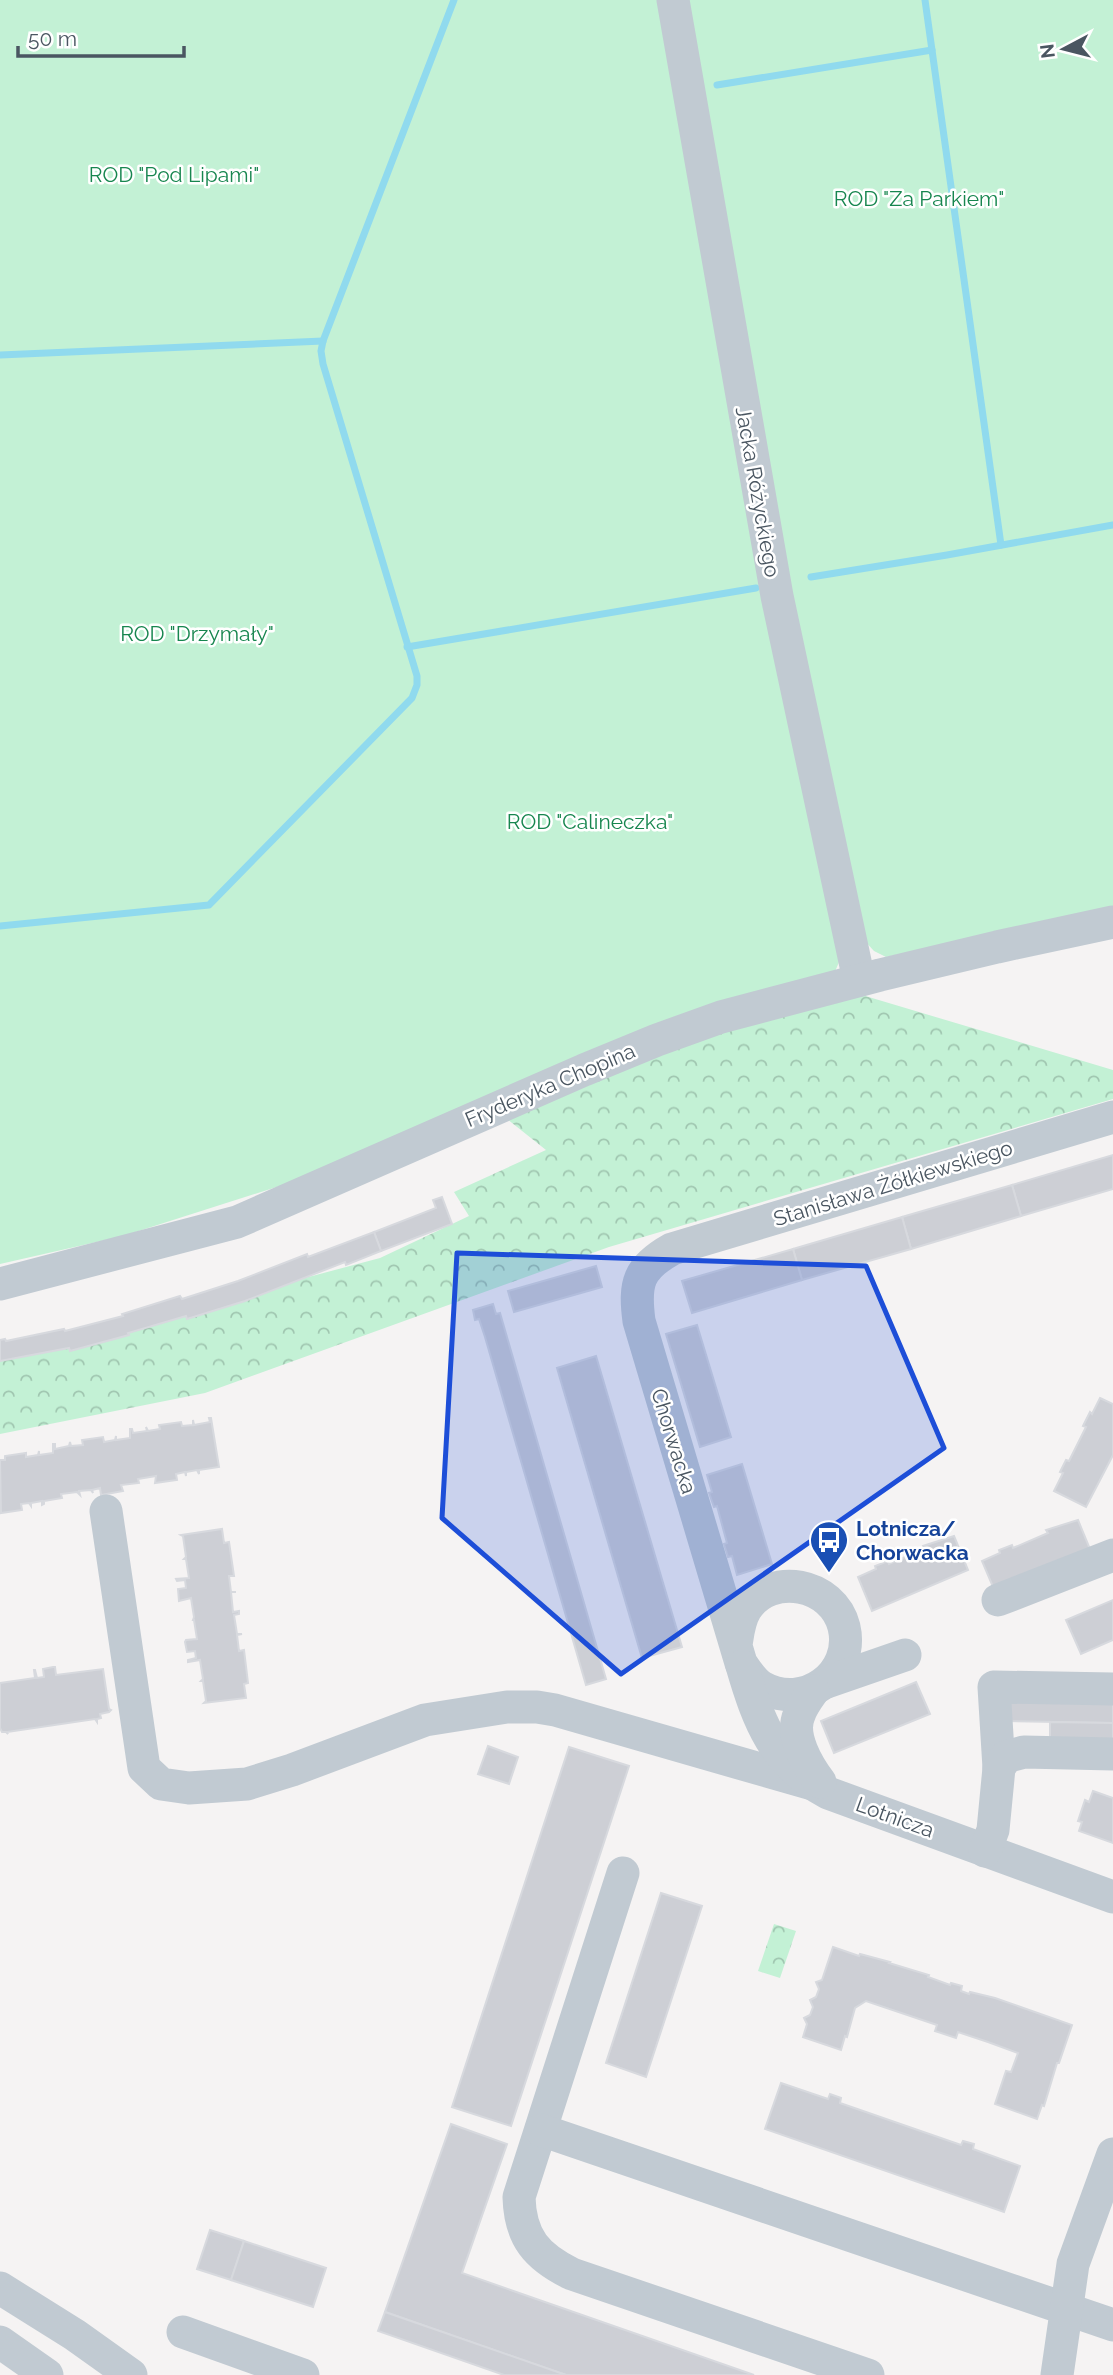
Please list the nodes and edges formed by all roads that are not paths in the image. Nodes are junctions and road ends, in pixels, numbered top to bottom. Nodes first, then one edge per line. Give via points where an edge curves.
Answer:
1 (673, 0) edge
2 (1113, 922) edge
3 (859, 980) junction
4 (1113, 1117) edge
5 (672, 1249) joint
6 (0, 1284) edge
7 (106, 1511) dead end
8 (1113, 1555) edge
9 (998, 1601) dead end
10 (738, 1654) junction
11 (905, 1655) dead end
12 (820, 1686) junction
13 (1113, 1689) edge
14 (1113, 1754) edge
15 (999, 1768) junction
16 (820, 1788) junction
17 (985, 1851) junction
18 (623, 1873) dead end
19 (1113, 1897) edge
20 (541, 2130) junction
21 (1113, 2154) edge
22 (0, 2288) edge
23 (1065, 2310) junction
24 (1113, 2325) edge
25 (183, 2332) dead end
26 (0, 2342) edge
27 (47, 2375) edge
28 (131, 2375) edge
29 (303, 2375) edge
30 (868, 2375) edge
31 (1057, 2375) edge

1 - 3 street, Jacka Różyckiego via 777,596
2 - 3 street, Fryderyka Chopina
3 - 6 street, Fryderyka Chopina via 721,1017 657,1040 237,1222
4 - 5 street, Stanisława Żółkiewskiego
5 - 10 street, Chorwacka via 642,1273 637,1293 639,1321
7 - 16 street via 144,1768 161,1784 189,1788 247,1784 425,1720 507,1707 555,1710
8 - 9 street
10 - 12 street via 762,1688 797,1695
10 - 12 street via 740,1621 756,1598 782,1586 817,1592 832,1604 846,1636 836,1671
10 - 16 street, Lotnicza via 771,1742
11 - 12 street
12 - 16 street via 797,1718 798,1736
13 - 15 street via 994,1687
14 - 15 street via 1024,1752 1006,1757
15 - 17 street via 993,1830
16 - 17 street, Lotnicza
17 - 19 street, Lotnicza
18 - 20 street
20 - 23 street
20 - 30 street via 519,2197 520,2212 527,2236 551,2264
21 - 23 street via 1073,2264
22 - 28 street
23 - 24 street
23 - 31 street
25 - 29 street
26 - 27 street

